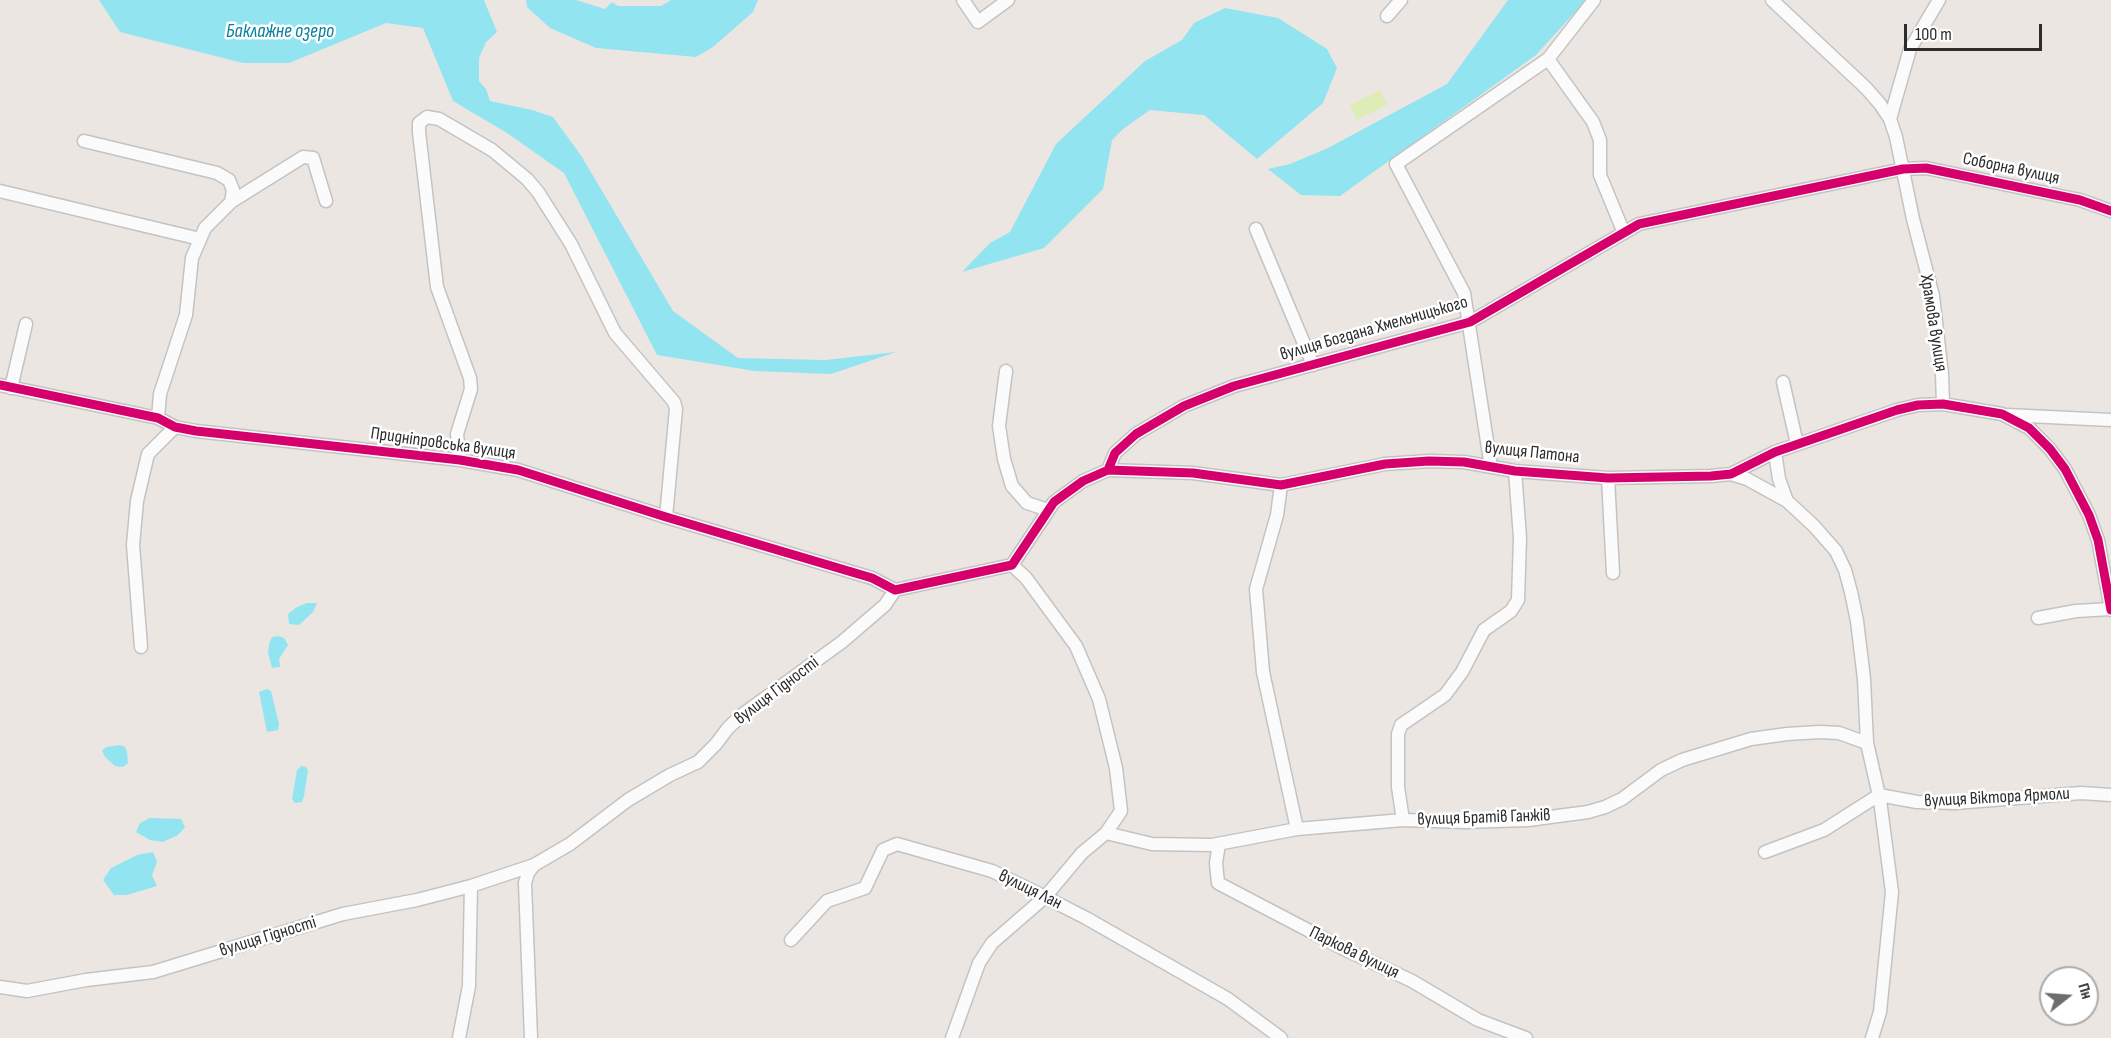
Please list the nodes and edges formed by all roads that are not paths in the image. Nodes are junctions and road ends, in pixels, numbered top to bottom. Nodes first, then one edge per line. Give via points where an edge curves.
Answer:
1 (963, 0) edge
2 (1008, 0) edge
3 (1594, 0) edge
4 (1772, 0) edge
5 (1939, 0) edge
6 (1395, 2) edge
7 (1387, 16) dead end
8 (1548, 59) junction
9 (1890, 119) junction
10 (84, 141) dead end
11 (1903, 169) junction
12 (0, 191) edge
13 (326, 201) dead end
14 (231, 202) junction
15 (2111, 211) edge
16 (1256, 230) dead end
17 (1624, 233) junction
18 (200, 239) junction
19 (1470, 322) junction
20 (26, 324) dead end
21 (1313, 365) junction
22 (1006, 371) dead end
23 (1782, 382) dead end
24 (5, 387) edge
25 (1943, 404) junction
26 (2002, 414) junction
27 (158, 418) junction
28 (2111, 420) edge
29 (175, 427) junction
30 (1797, 444) junction
31 (1775, 452) junction
32 (460, 460) junction
33 (1491, 467) junction
34 (1108, 470) junction
35 (1515, 471) junction
36 (1731, 474) junction
37 (1608, 478) junction
38 (1281, 485) junction
39 (1787, 501) junction
40 (1048, 510) junction
41 (666, 517) junction
42 (1012, 565) junction
43 (1613, 573) dead end
44 (896, 590) junction
45 (2111, 610) edge
46 (2038, 618) dead end
47 (141, 647) dead end
48 (1867, 743) junction
49 (1879, 795) junction
50 (2111, 795) edge
51 (1403, 820) junction
52 (1298, 829) junction
53 (1106, 833) junction
54 (1219, 844) junction
55 (1765, 852) dead end
56 (534, 865) junction
57 (471, 886) junction
58 (1045, 897) junction
59 (791, 940) dead end
60 (0, 987) edge
61 (459, 1038) edge
62 (531, 1038) edge
63 (952, 1038) edge
64 (1281, 1038) edge
65 (1526, 1038) edge
66 (1872, 1038) edge

1 - 2 street via 978,22
3 - 8 street
4 - 9 street, Храмова вулиця via 1866,88
5 - 9 street via 1910,49
6 - 7 street
8 - 17 street via 1593,122 1600,140 1600,175
8 - 19 street via 1396,164 1464,293
9 - 11 street, Храмова вулиця
10 - 14 street via 217,173 229,180 233,190
11 - 15 street, Соборна вулиця via 1926,168 2080,200
11 - 17 street, вулиця Богдана Хмельницького via 1639,224
11 - 25 street, Храмова вулиця via 1933,296
12 - 18 street
13 - 14 street via 313,158 303,157
14 - 18 street via 205,228
16 - 21 street
17 - 19 street, вулиця Богдана Хмельницького
18 - 27 street via 192,258 186,315 160,394
19 - 21 street, вулиця Богдана Хмельницького
19 - 33 street
20 - 24 street
21 - 34 street, вулиця Богдана Хмельницького via 1234,386 1184,406 1136,434 1115,453
22 - 40 street via 999,426 1012,486 1027,503
23 - 30 street
24 - 27 street, Придніпровська вулиця
25 - 26 street
25 - 30 street, вулиця Патона via 1918,405
26 - 28 street
26 - 45 street via 2040,438 2078,492 2098,540
27 - 29 street, Придніпровська вулиця
29 - 32 street, Придніпровська вулиця
29 - 47 street via 148,454 137,501 133,545
30 - 31 street, вулиця Патона
31 - 36 street, вулиця Патона
31 - 39 street
32 - 41 street, Придніпровська вулиця via 518,470
32 - 41 street via 458,434 471,389 470,378 437,287 418,132 427,117 439,119 492,150 527,179 571,244 615,333 674,402
33 - 35 street, вулиця Патона
33 - 38 street, вулиця Патона via 1429,461 1385,464
34 - 38 street, вулиця Патона via 1192,473
34 - 40 street via 1068,490
35 - 37 street, вулиця Патона
35 - 51 street via 1520,538 1518,600 1511,611 1484,630 1445,695 1401,725 1398,787
36 - 37 street, вулиця Патона
36 - 39 street, вулиця Патона
37 - 43 street
38 - 52 street via 1277,515 1256,589 1263,672
39 - 48 street via 1836,551 1845,570 1857,621
40 - 42 street
41 - 44 street, Придніпровська вулиця via 872,578
42 - 44 street
42 - 53 street via 1076,646 1100,699 1116,768 1121,811
44 - 56 street, вулиця Гідності via 885,605 842,642 743,714 698,762 628,800 570,844
45 - 46 street
48 - 49 street
48 - 51 street, вулиця Братів Ганжів via 1839,733 1820,732 1751,739 1682,760 1661,770 1622,799 1588,813 1528,820
49 - 50 street, вулиця Віктора Ярмоли via 1955,803
49 - 55 street via 1824,830
49 - 66 street via 1892,892 1880,1012
51 - 52 street, вулиця Братів Ганжів
52 - 54 street, вулиця Братів Ганжів
53 - 54 street, вулиця Братів Ганжів via 1152,844
53 - 58 street via 1082,853
54 - 65 street, Паркова вулиця via 1218,883 1412,981 1478,1020
56 - 57 street, вулиця Гідності
56 - 62 street via 525,882
57 - 60 street, вулиця Гідності via 343,914 153,972 27,991
57 - 61 street via 469,986
58 - 59 street, вулиця Лан via 992,872 897,844 883,850 865,888 827,901
58 - 63 street via 993,943 979,963
58 - 64 street, вулиця Лан via 1228,999

